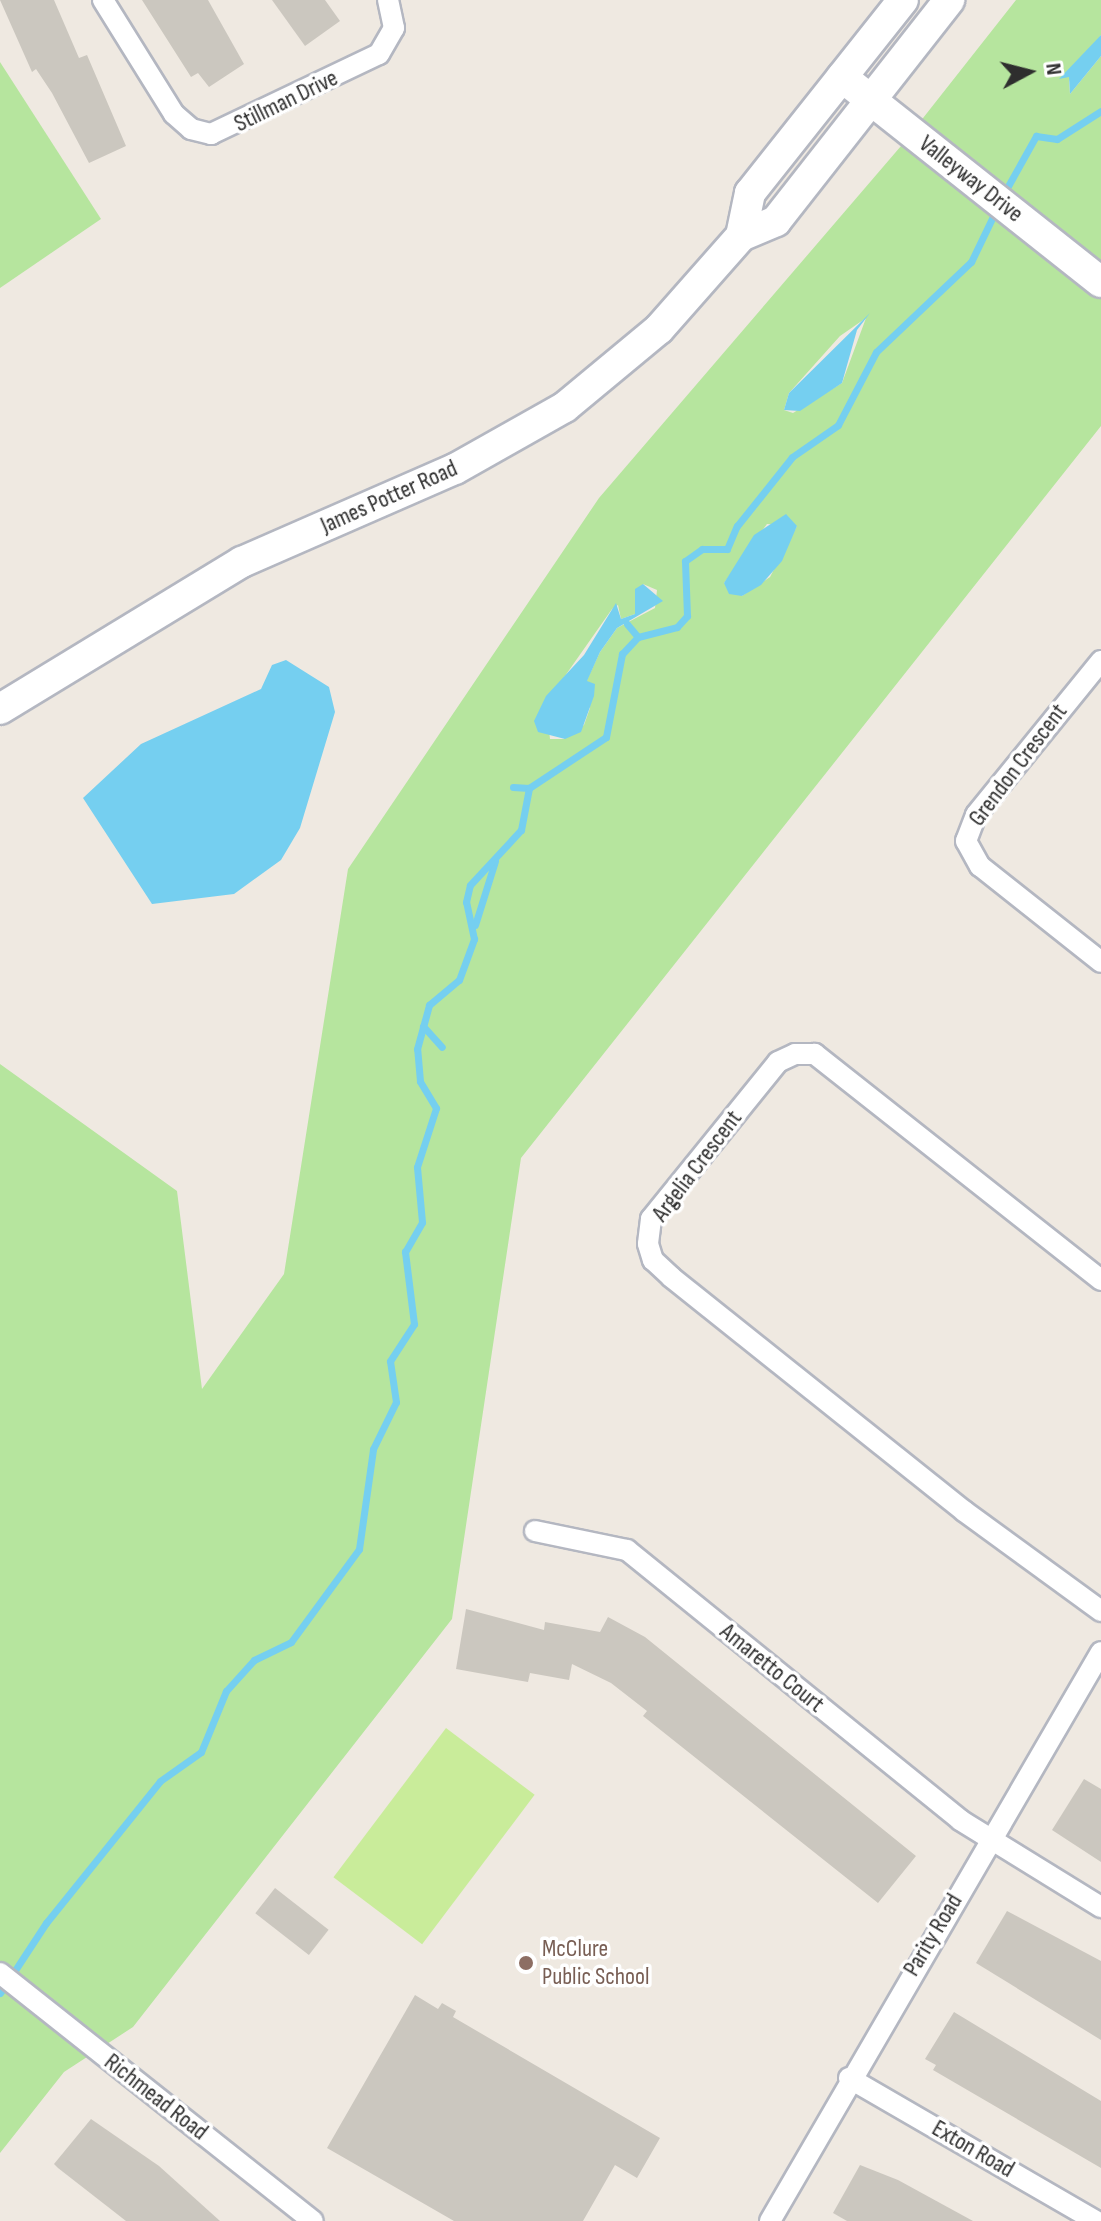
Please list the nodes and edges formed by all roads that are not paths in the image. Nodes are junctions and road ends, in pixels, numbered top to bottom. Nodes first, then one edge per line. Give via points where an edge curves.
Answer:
1 (103, 0) edge
2 (388, 0) edge
3 (903, 0) edge
4 (949, 0) edge
5 (842, 77) junction
6 (872, 101) junction
7 (741, 236) junction
8 (1101, 282) edge
9 (1101, 661) edge
10 (0, 709) edge
11 (1101, 962) edge
12 (1101, 1280) edge
13 (535, 1531) dead end
14 (1101, 1611) edge
15 (1101, 1652) edge
16 (990, 1843) junction
17 (1101, 1907) edge
18 (0, 1973) edge
19 (849, 2078) junction
20 (313, 2221) edge
21 (770, 2221) edge
22 (1096, 2221) edge

1 - 2 street, Stillman Drive via 174,114 191,129 211,134 379,54 394,28
3 - 5 main road, James Potter Road
4 - 6 main road, James Potter Road
5 - 6 main road, Valleyway Drive
5 - 7 main road, James Potter Road via 750,193
6 - 7 main road, James Potter Road via 776,221
6 - 8 main road, Valleyway Drive
7 - 10 main road, James Potter Road via 659,329 565,407 455,469 242,562
9 - 11 street, Grendon Crescent via 976,815 966,841 980,866
12 - 14 street, Argelia Crescent via 815,1054 795,1054 778,1062 651,1219 648,1244 653,1260 671,1277 964,1511
13 - 16 street, Amaretto Court via 627,1550
15 - 16 street, Parity Road
16 - 17 street, Amaretto Court
16 - 19 street, Parity Road
18 - 20 street, Richmead Road
19 - 21 street, Parity Road
19 - 22 street, Exton Road

